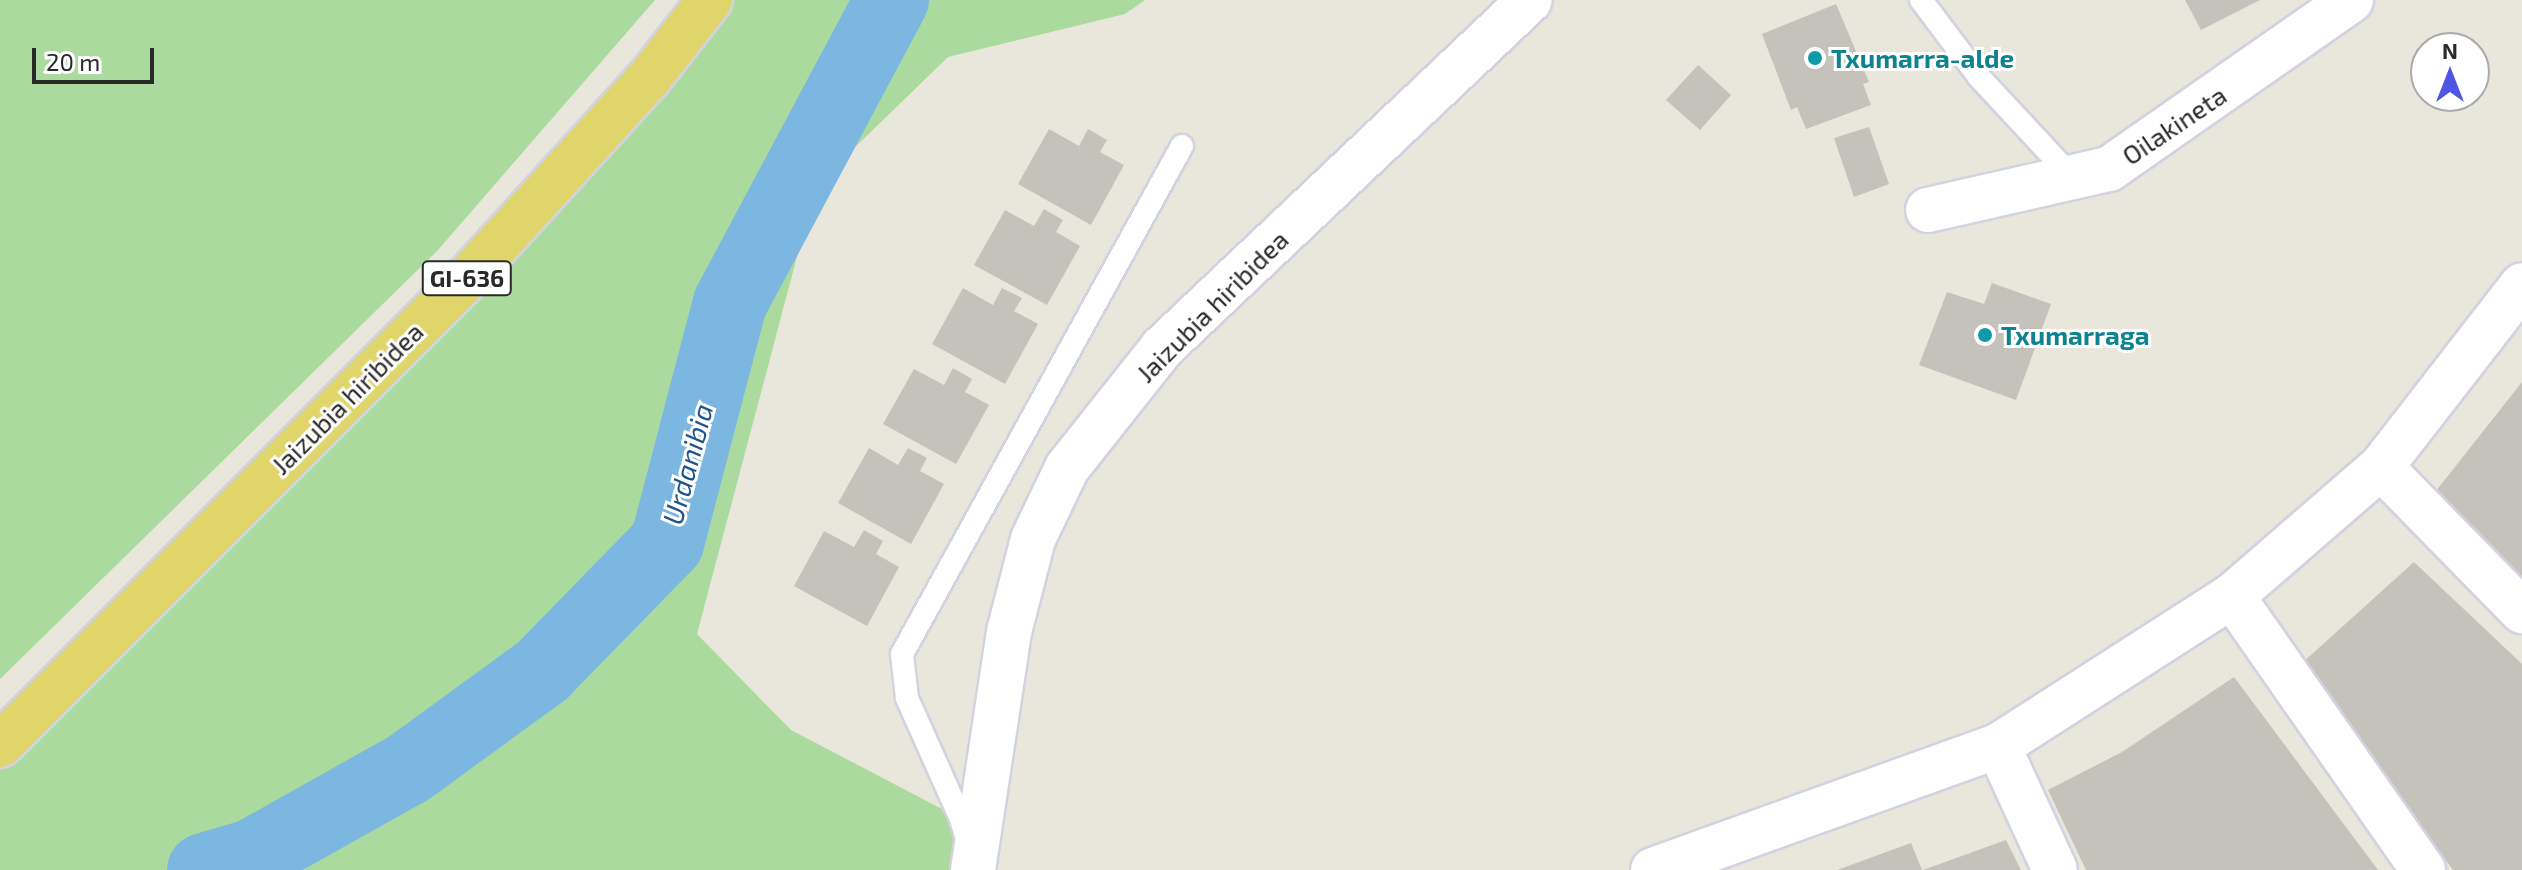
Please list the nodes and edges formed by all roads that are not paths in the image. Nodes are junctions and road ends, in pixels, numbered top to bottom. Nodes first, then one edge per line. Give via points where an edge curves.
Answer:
1 (710, 0) edge
2 (1530, 0) edge
3 (1921, 0) edge
4 (2351, 0) edge
5 (1182, 146) dead end
6 (2072, 177) junction
7 (1928, 210) dead end
8 (2522, 285) edge
9 (2381, 467) junction
10 (2232, 596) junction
11 (2522, 611) edge
12 (0, 745) edge
13 (1998, 746) junction
14 (974, 868) edge
15 (1653, 870) edge
16 (2055, 870) edge
17 (2423, 870) edge

1 - 12 main road, Jaizubia hiribidea / GI-636 via 650,77 468,277
2 - 14 street, Jaizubia hiribidea via 1162,348 1067,468 1033,539 1009,632
3 - 6 lane via 1979,77
4 - 6 street, Oilakineta via 2109,169
5 - 14 lane via 902,654 907,698 961,819
6 - 7 street, Oilakineta
8 - 9 street
9 - 10 street
9 - 11 street
10 - 13 street
10 - 17 street
13 - 15 street
13 - 16 street

